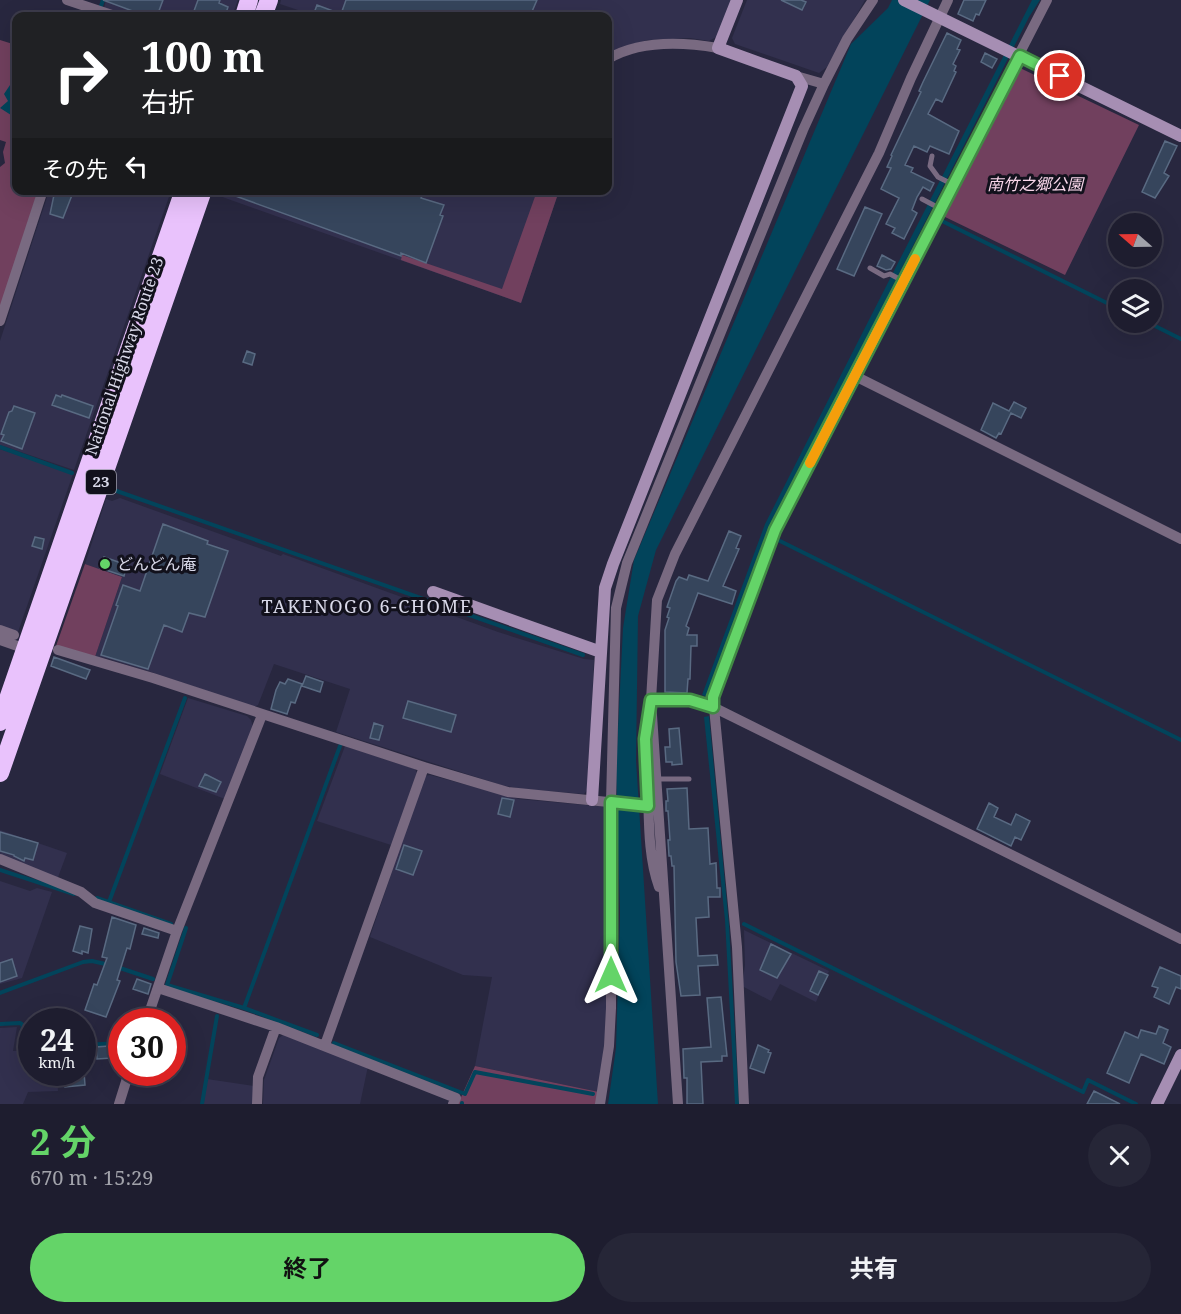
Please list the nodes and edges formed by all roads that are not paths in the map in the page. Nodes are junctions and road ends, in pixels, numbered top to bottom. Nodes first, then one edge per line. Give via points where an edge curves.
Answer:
1 (67, 0) edge
2 (737, 0) edge
3 (873, 0) edge
4 (904, 0) edge
5 (948, 0) edge
6 (1047, 0) edge
7 (96, 12) edge
8 (934, 15) junction
9 (718, 48) junction
10 (1017, 55) junction
11 (612, 57) edge
12 (796, 76) junction
13 (824, 84) junction
14 (1181, 136) edge
15 (932, 156) dead end
16 (952, 184) junction
17 (41, 195) edge
18 (182, 195) edge
19 (201, 195) edge
20 (922, 199) dead end
21 (939, 207) junction
22 (870, 268) dead end
23 (902, 280) junction
24 (0, 321) edge
25 (855, 376) junction
26 (1181, 539) edge
27 (433, 592) dead end
28 (0, 630) edge
29 (0, 640) edge
30 (20, 642) junction
31 (58, 650) dead end
32 (601, 652) junction
33 (651, 700) junction
34 (713, 707) junction
35 (262, 714) junction
36 (0, 722) edge
37 (424, 767) junction
38 (0, 773) edge
39 (656, 779) junction
40 (689, 779) dead end
41 (592, 800) junction
42 (611, 802) junction
43 (645, 806) junction
44 (0, 859) edge
45 (663, 899) junction
46 (177, 931) junction
47 (1181, 939) edge
48 (158, 988) junction
49 (151, 1008) edge
50 (276, 1027) junction
51 (325, 1045) junction
52 (1181, 1055) edge
53 (125, 1086) edge
54 (119, 1104) edge
55 (257, 1104) edge
56 (453, 1104) edge
57 (600, 1104) edge
58 (678, 1104) edge
59 (744, 1104) edge
60 (1157, 1104) edge

1 - 7 street
2 - 9 street
3 - 13 street
4 - 8 street
5 - 8 street
6 - 10 street
8 - 10 street
8 - 33 street via 879,153 665,578 657,600
9 - 11 street via 669,44 639,47
9 - 12 street
10 - 14 street
10 - 16 street
12 - 13 street
12 - 32 street via 802,86 613,564 605,588
13 - 42 street via 627,563 616,608
15 - 16 lane via 930,166
16 - 21 street
17 - 24 street
18 - 30 highway, National Highway Route 23 / 23
19 - 38 highway, National Highway Route 23 / 23
20 - 21 lane
21 - 23 street
22 - 23 lane
23 - 25 street
25 - 26 street
25 - 34 street via 773,536 713,697
27 - 32 street
28 - 30 street
29 - 30 street
30 - 36 highway, National Highway Route 23 / 23
31 - 35 street
32 - 41 street
33 - 34 street via 690,700
33 - 39 street
33 - 43 street via 645,739
34 - 47 street
34 - 59 street via 737,947
35 - 37 street
35 - 46 street
37 - 41 street via 508,792
37 - 51 street
39 - 40 lane
39 - 45 street
41 - 42 street
42 - 43 street
42 - 57 street via 611,1008
43 - 45 street via 653,871
44 - 46 street via 81,892 95,903
45 - 58 street
46 - 48 street
48 - 49 street
48 - 50 street
50 - 51 street
50 - 55 street via 258,1077
51 - 56 street via 456,1098
52 - 60 street
53 - 54 street

